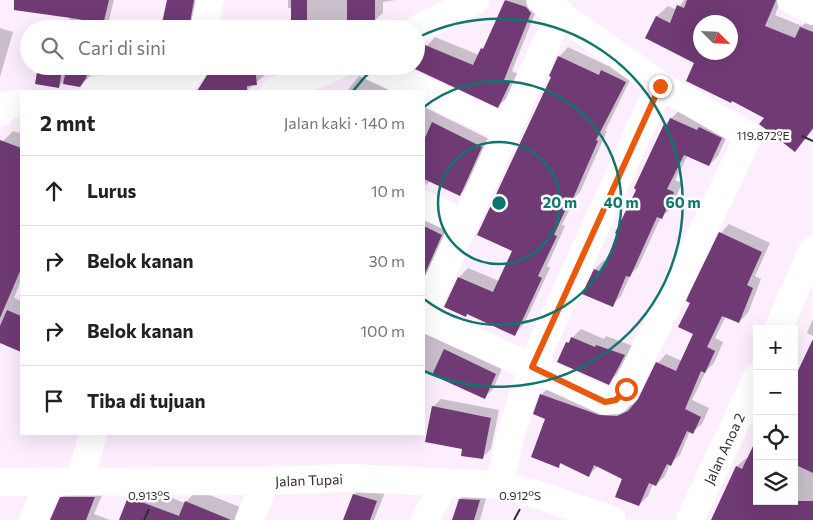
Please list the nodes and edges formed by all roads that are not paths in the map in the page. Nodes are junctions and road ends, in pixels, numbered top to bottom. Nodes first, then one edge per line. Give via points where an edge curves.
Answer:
1 (210, 0) edge
2 (476, 0) edge
3 (791, 0) edge
4 (550, 6) edge
5 (813, 11) edge
6 (206, 20) edge
7 (425, 26) edge
8 (188, 75) edge
9 (314, 75) edge
10 (391, 75) edge
11 (660, 86) junction
12 (102, 90) edge
13 (277, 90) edge
14 (422, 90) edge
15 (425, 91) edge
16 (506, 130) junction
17 (425, 205) edge
18 (464, 224) junction
19 (813, 249) edge
20 (425, 311) edge
21 (425, 318) edge
22 (780, 325) edge
23 (532, 367) junction
24 (753, 386) edge
25 (93, 435) edge
26 (80, 480) junction
27 (266, 481) junction
28 (0, 482) edge
29 (445, 482) junction
30 (49, 483) junction
31 (500, 485) junction
32 (33, 520) edge
33 (249, 520) edge
34 (426, 520) edge
35 (612, 520) edge
36 (690, 520) edge

1 - 6 street
2 - 7 street
3 - 5 street
4 - 11 street
4 - 16 street
8 - 12 street
9 - 13 street
10 - 14 street
11 - 23 street
11 - 23 street via 749,136 620,397 605,402
15 - 16 street
16 - 18 street
17 - 18 street
18 - 20 street
19 - 22 street
21 - 23 street
23 - 31 street via 510,437
24 - 36 street, Jalan Anoa 2
25 - 26 street
26 - 27 street, Jalan Tupai
26 - 30 street, Jalan Tupai
27 - 29 street, Jalan Tupai via 349,478
27 - 33 street
28 - 30 street, Jalan Tupai
29 - 31 street, Jalan Tupai
29 - 34 street
30 - 32 street
31 - 35 street, Jalan Tupai

